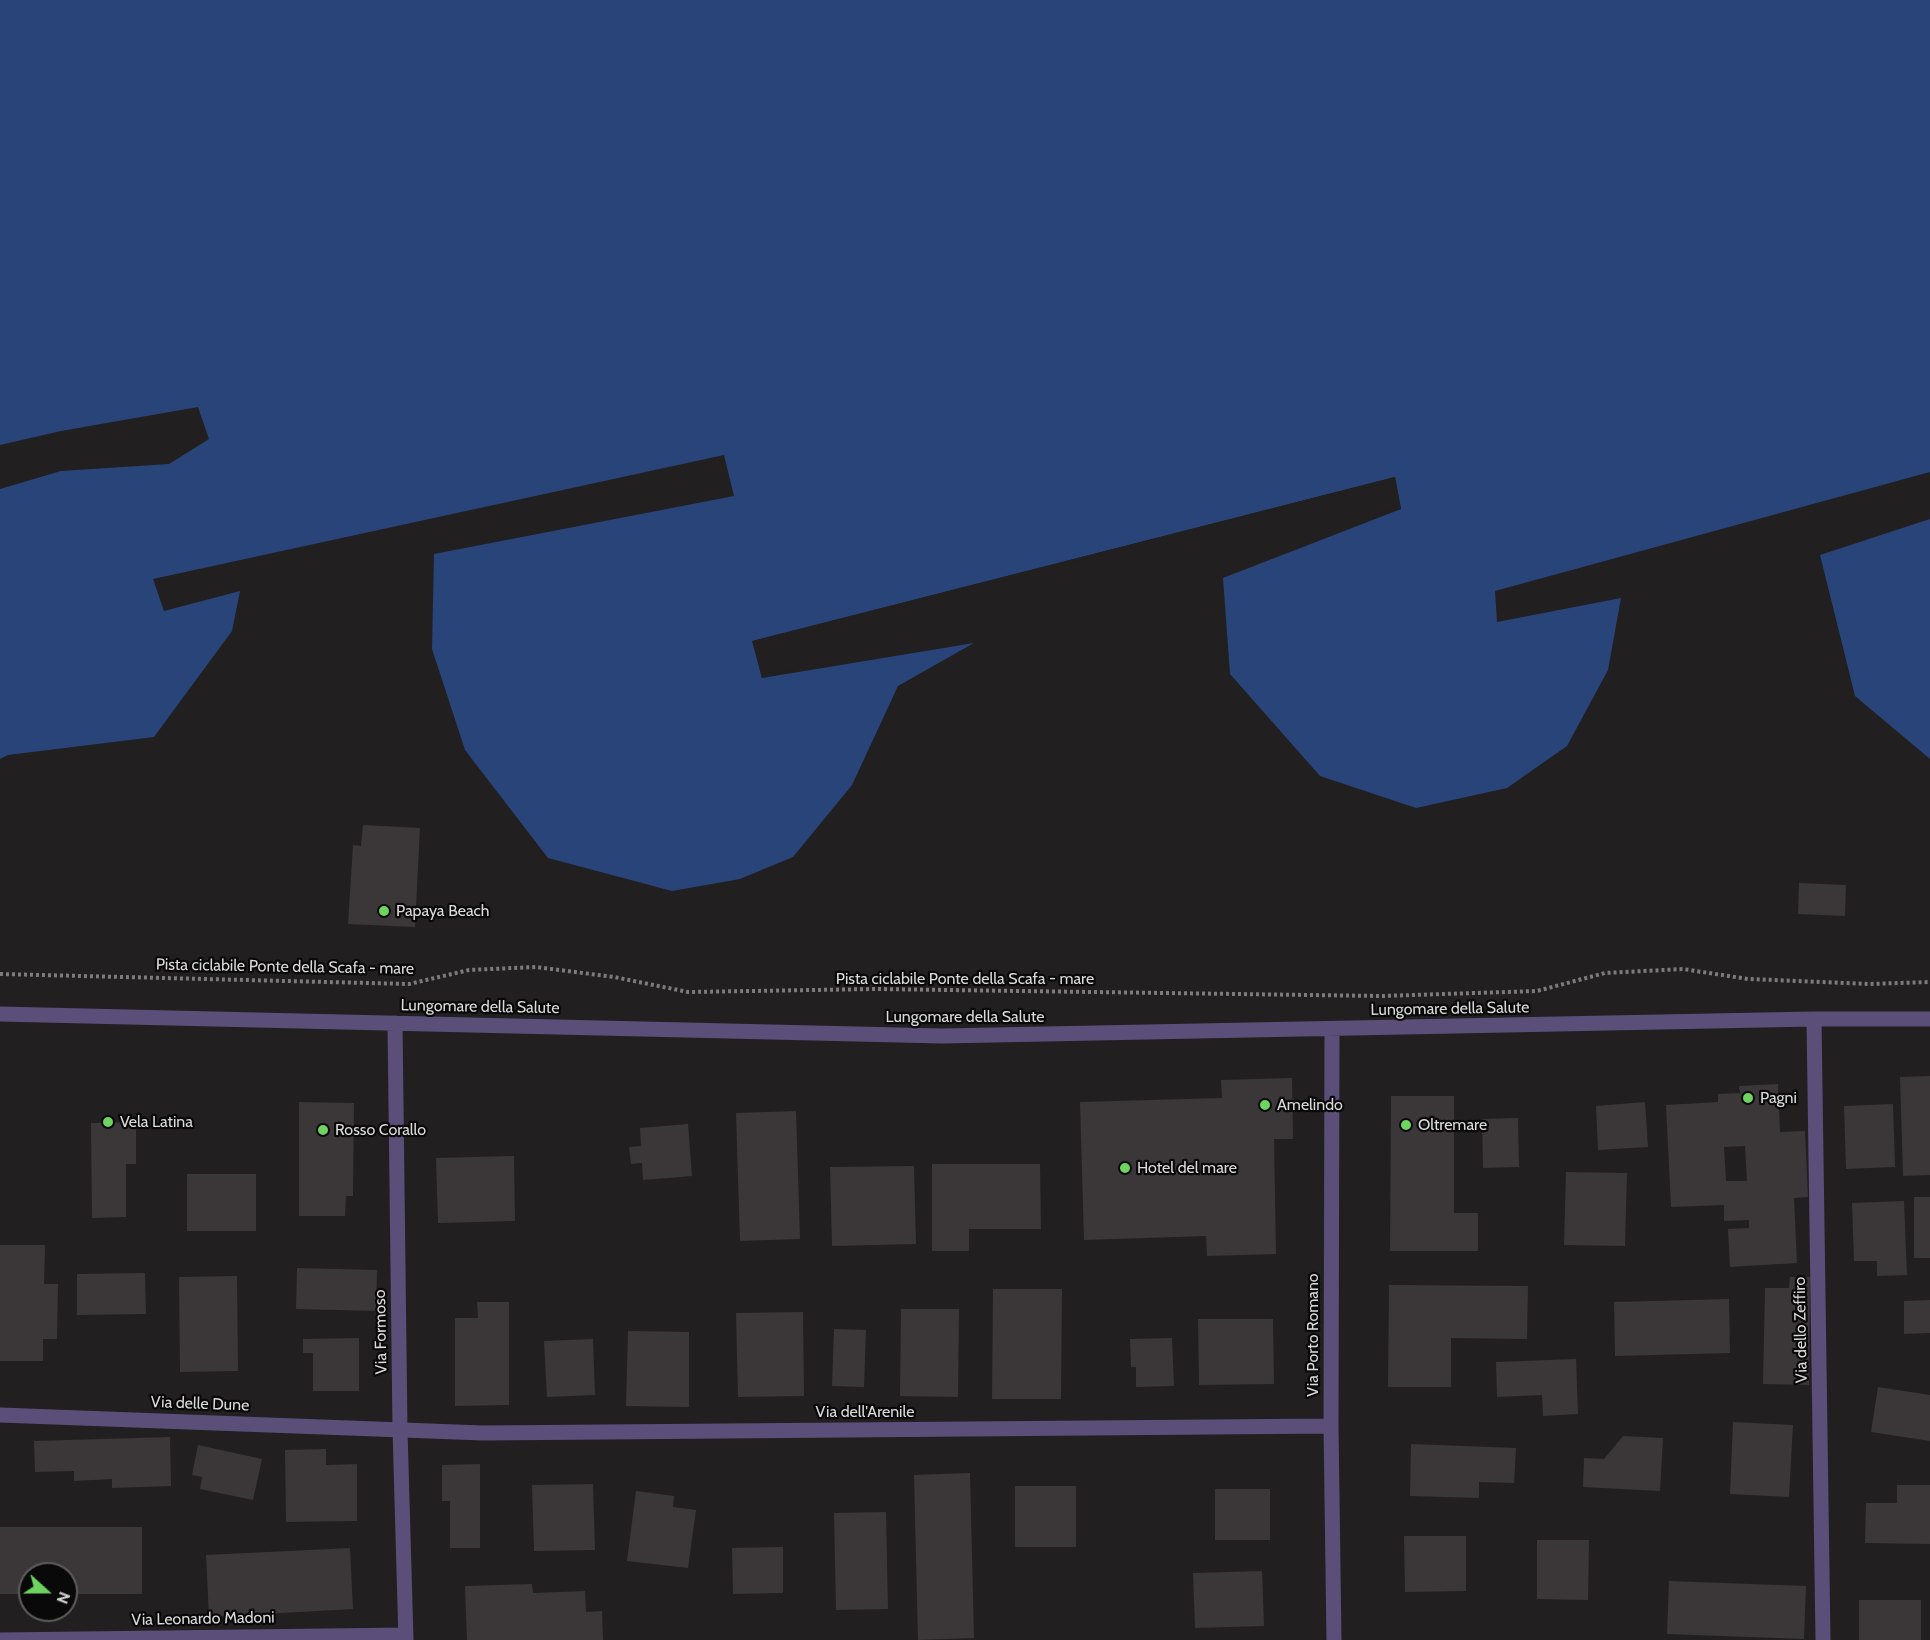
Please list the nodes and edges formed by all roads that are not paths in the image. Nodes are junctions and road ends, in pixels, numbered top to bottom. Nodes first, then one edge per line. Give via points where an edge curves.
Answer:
1 (0, 1014) edge
2 (1814, 1019) junction
3 (1930, 1019) edge
4 (395, 1023) junction
5 (1332, 1030) junction
6 (0, 1415) edge
7 (1331, 1426) junction
8 (400, 1430) junction
9 (406, 1637) edge
10 (0, 1640) edge
11 (1334, 1640) edge
12 (1823, 1640) edge

1 - 4 street, Lungomare della Salute
2 - 3 street, Lungomare della Salute
2 - 5 street, Lungomare della Salute
2 - 12 street, Via dello Zeffiro
4 - 5 street, Lungomare della Salute via 942,1036
4 - 8 street, Via Formoso
5 - 7 street, Via Porto Romano
6 - 8 street, Via delle Dune
7 - 8 street, Via dell'Arenile via 483,1433
7 - 11 street, Via Porto Romano
8 - 9 street, Via Formoso
9 - 10 street, Via Leonardo Madoni

